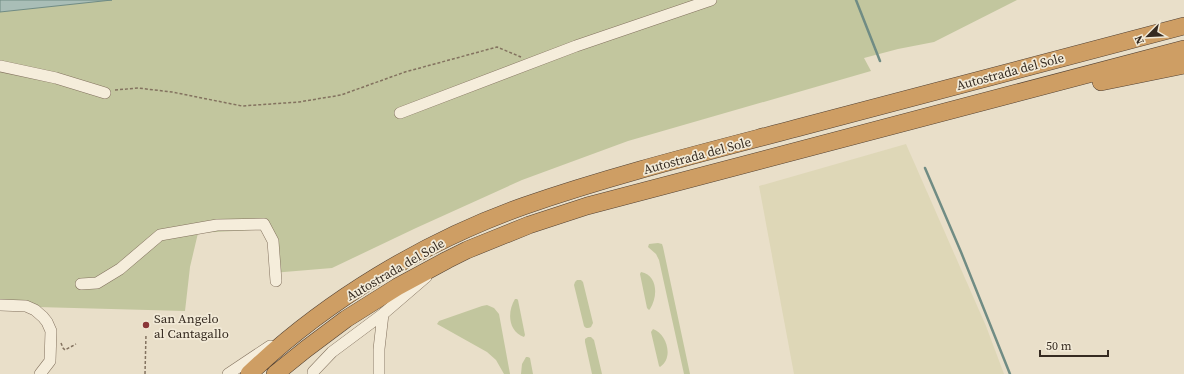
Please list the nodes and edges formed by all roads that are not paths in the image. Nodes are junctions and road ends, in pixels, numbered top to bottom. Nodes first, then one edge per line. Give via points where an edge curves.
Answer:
1 (711, 0) edge
2 (1184, 15) edge
3 (1184, 26) edge
4 (1184, 49) edge
5 (1184, 65) edge
6 (0, 66) edge
7 (1030, 66) junction
8 (105, 93) road end
9 (1008, 96) junction
10 (400, 113) dead end
11 (446, 260) junction
12 (276, 280) dead end
13 (81, 284) dead end
14 (0, 305) edge
15 (328, 309) junction
16 (383, 314) junction
17 (40, 374) edge
18 (228, 374) edge
19 (249, 374) edge
20 (275, 374) edge
21 (313, 374) edge
22 (379, 374) edge

1 - 10 lane via 576,46
2 - 7 highway via 1054,52
3 - 7 highway, Autostrada del Sole
4 - 9 highway, Autostrada del Sole
5 - 9 highway via 1075,87
6 - 8 lane via 56,78
7 - 15 highway, Autostrada del Sole via 699,154 588,185 522,207 464,230 409,258
9 - 11 highway, Autostrada del Sole via 587,206 529,225
11 - 16 lane
11 - 20 highway, Autostrada del Sole via 346,319
12 - 13 lane via 273,241 264,224 217,225 160,235 120,269 97,283
14 - 17 lane via 26,306 35,310 47,322 51,331 50,361
15 - 18 lane
15 - 19 highway, Autostrada del Sole
16 - 21 lane via 332,352
16 - 22 lane via 378,349

